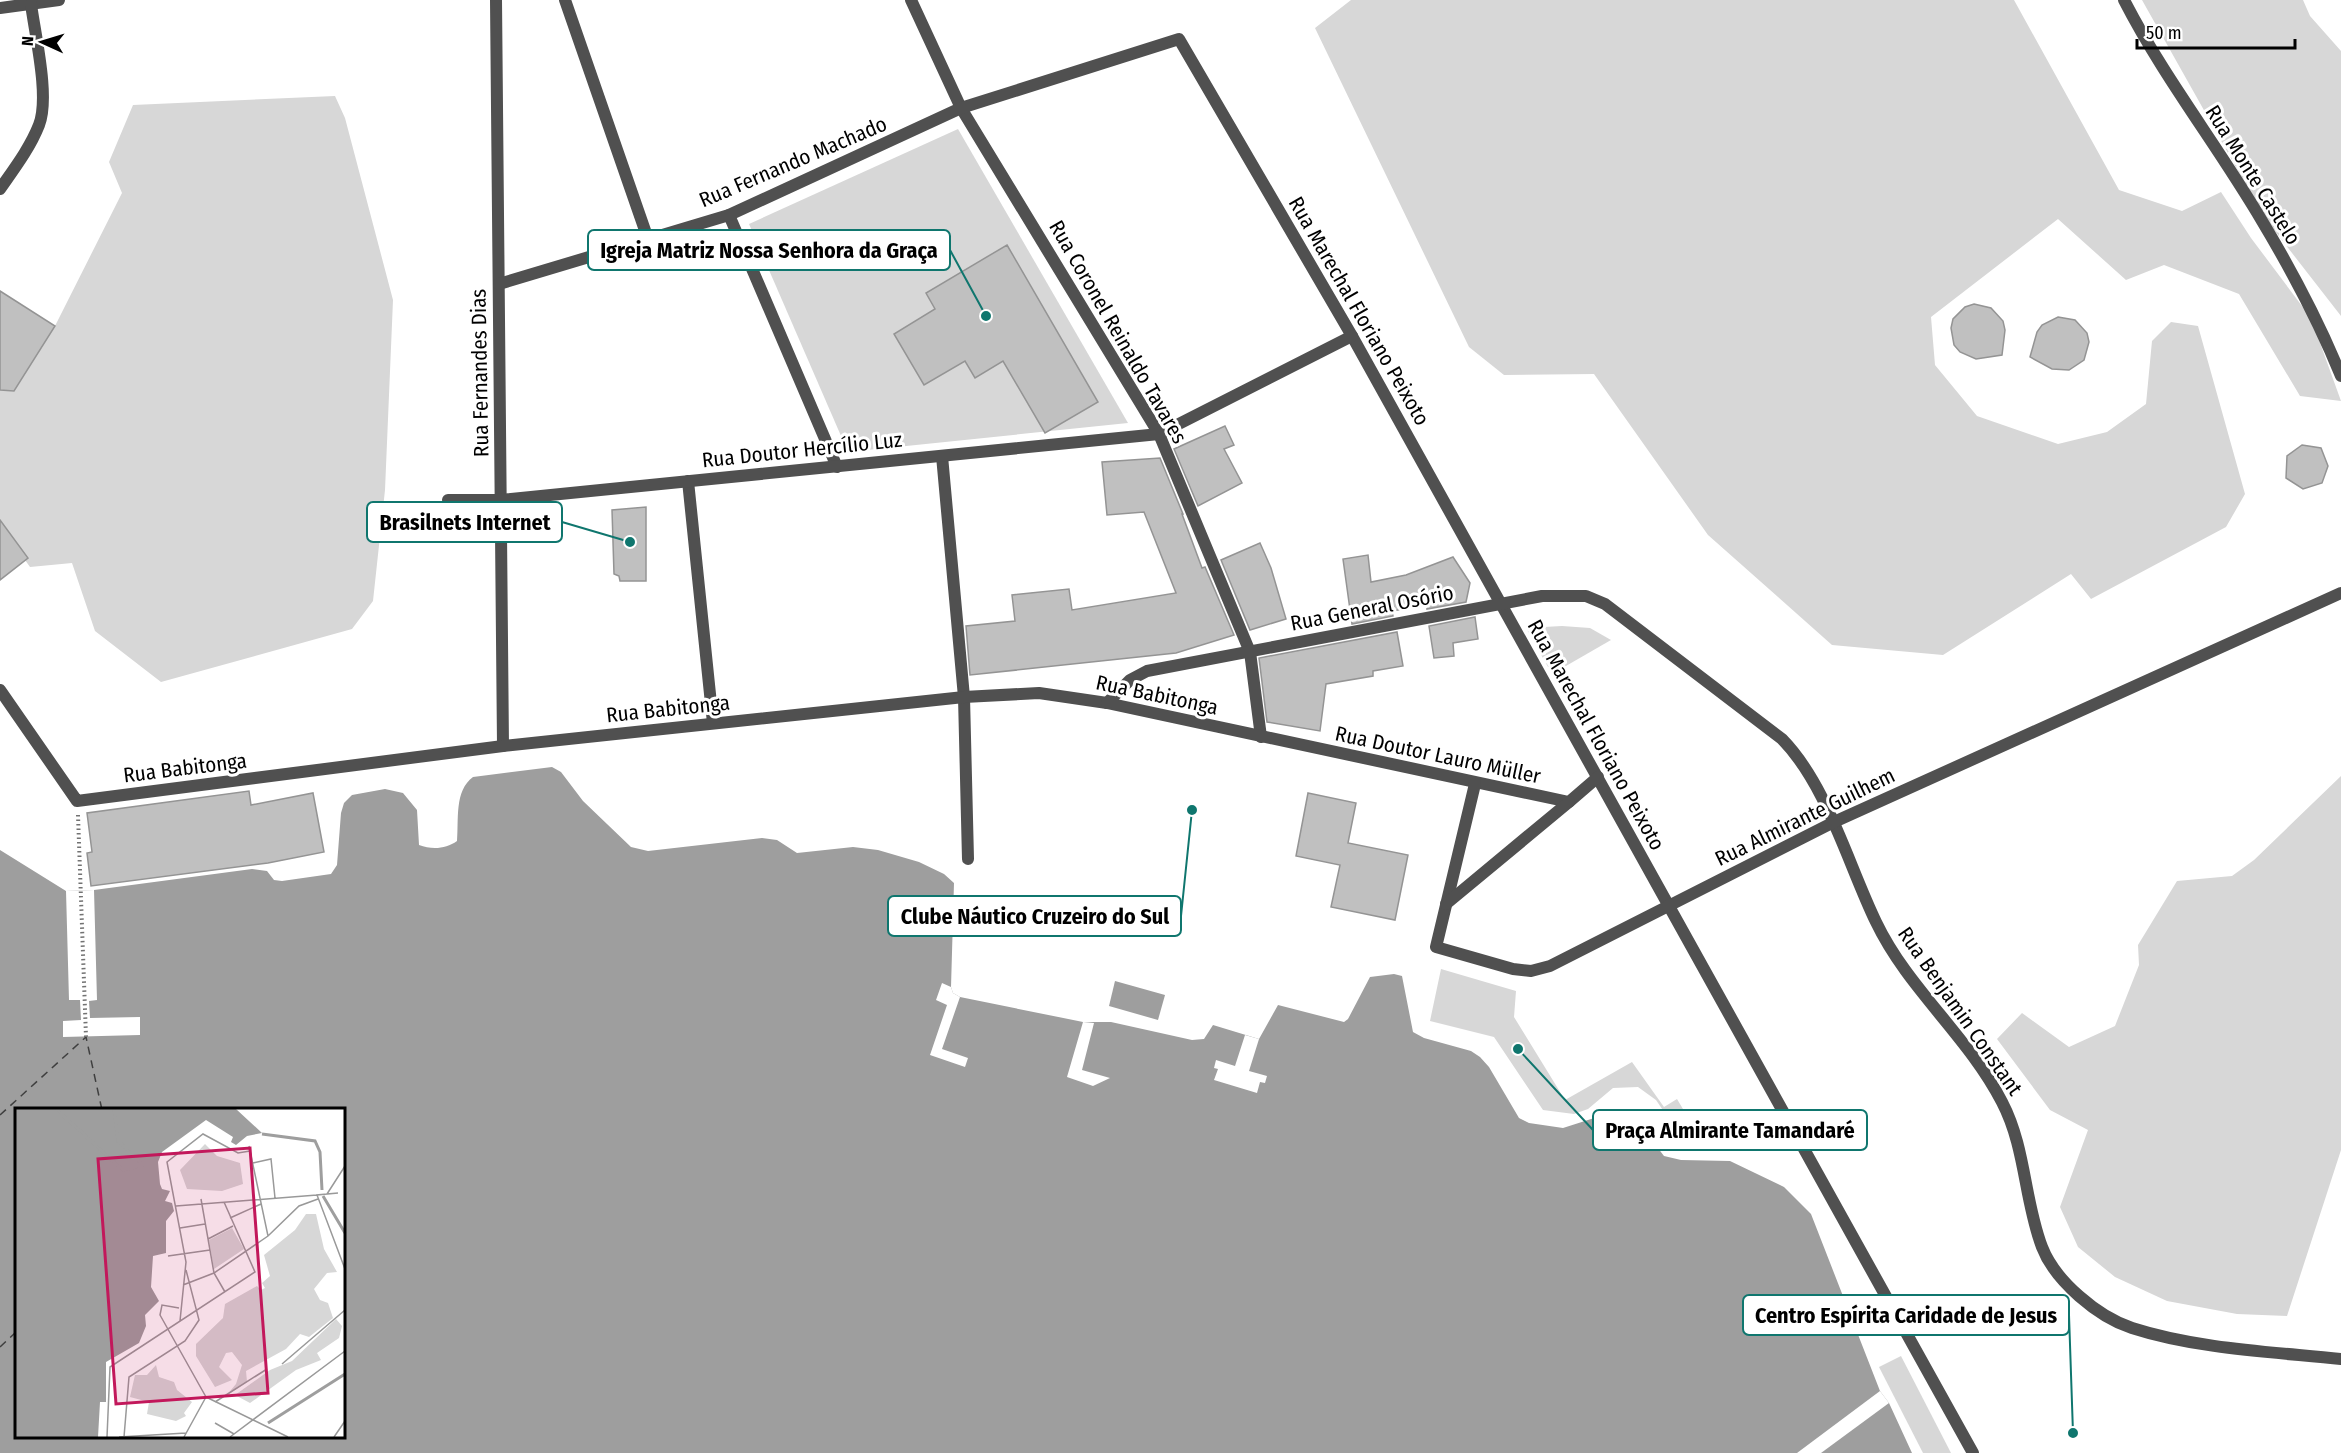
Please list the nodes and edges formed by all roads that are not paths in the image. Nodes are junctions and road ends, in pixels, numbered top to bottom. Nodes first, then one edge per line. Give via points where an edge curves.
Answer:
1 (59, 0) edge
2 (496, 0) edge
3 (566, 0) edge
4 (911, 0) edge
5 (2124, 0) edge
6 (31, 4) junction
7 (0, 8) edge
8 (1179, 39) joint
9 (961, 108) junction
10 (0, 189) edge
11 (729, 215) junction
12 (648, 239) junction
13 (499, 284) junction
14 (1352, 336) junction
15 (2341, 376) edge
16 (1159, 434) junction
17 (942, 456) junction
18 (837, 467) junction
19 (688, 481) junction
20 (448, 500) dead end
21 (501, 500) junction
22 (2341, 593) edge
23 (1501, 603) junction
24 (1250, 652) junction
25 (0, 690) edge
26 (964, 697) junction
27 (1107, 703) junction
28 (713, 723) junction
29 (1262, 737) junction
30 (503, 746) junction
31 (1598, 777) junction
32 (1475, 784) junction
33 (1569, 802) junction
34 (1834, 822) junction
35 (968, 859) dead end
36 (1446, 904) junction
37 (1669, 906) junction
38 (2341, 1359) edge
39 (1973, 1453) edge

1 - 6 street
2 - 13 street, Rua Fernandes Dias
3 - 12 street
4 - 9 street, Rua Coronel Reinaldo Tavares
5 - 15 street, Rua Monte Castelo via 2145,41 2262,220 2322,329
6 - 7 street
6 - 10 street via 44,98 40,123
8 - 9 street, Rua Fernando Machado
8 - 14 street, Rua Marechal Floriano Peixoto
9 - 11 street, Rua Fernando Machado
9 - 16 street, Rua Coronel Reinaldo Tavares
11 - 12 street, Rua Fernando Machado
11 - 18 street
12 - 13 street, Rua Fernando Machado
13 - 21 street, Rua Fernandes Dias
14 - 16 street
14 - 23 street, Rua Marechal Floriano Peixoto
16 - 17 street, Rua Doutor Hercílio Luz
16 - 24 street, Rua Coronel Reinaldo Tavares
17 - 18 street, Rua Doutor Hercílio Luz
17 - 26 street
18 - 19 street, Rua Doutor Hercílio Luz
19 - 21 street, Rua Doutor Hercílio Luz
19 - 28 street
20 - 21 street, Rua Doutor Hercílio Luz
21 - 30 street, Rua Fernandes Dias
22 - 34 street, Rua Almirante Guilhem
23 - 24 street, Rua General Osório
23 - 31 street, Rua Marechal Floriano Peixoto
23 - 34 street, Rua Benjamin Constant via 1563,595 1586,596 1605,603 1782,740 1794,752
24 - 27 street, Rua General Osório via 1147,671 1130,680
24 - 29 street, Rua Coronel Reinaldo Tavares
25 - 30 street, Rua Babitonga via 77,801
26 - 27 street, Rua Babitonga via 1039,693
26 - 28 street, Rua Babitonga
26 - 35 street
27 - 29 street, Rua Babitonga
28 - 30 street, Rua Babitonga
29 - 32 street, Rua Doutor Lauro Müller
31 - 33 street
31 - 37 street, Rua Marechal Floriano Peixoto
32 - 33 street, Rua Doutor Lauro Müller
32 - 36 street, Rua Almirante Guilhem
33 - 36 street
34 - 37 street, Rua Almirante Guilhem
34 - 38 street, Rua Benjamin Constant via 1869,908 1899,964 2001,1100 2014,1129 2043,1249 2062,1279 2095,1309 2131,1328 2212,1346
36 - 37 street, Rua Almirante Guilhem via 1436,947 1531,971 1550,966
37 - 39 street, Rua Marechal Floriano Peixoto

